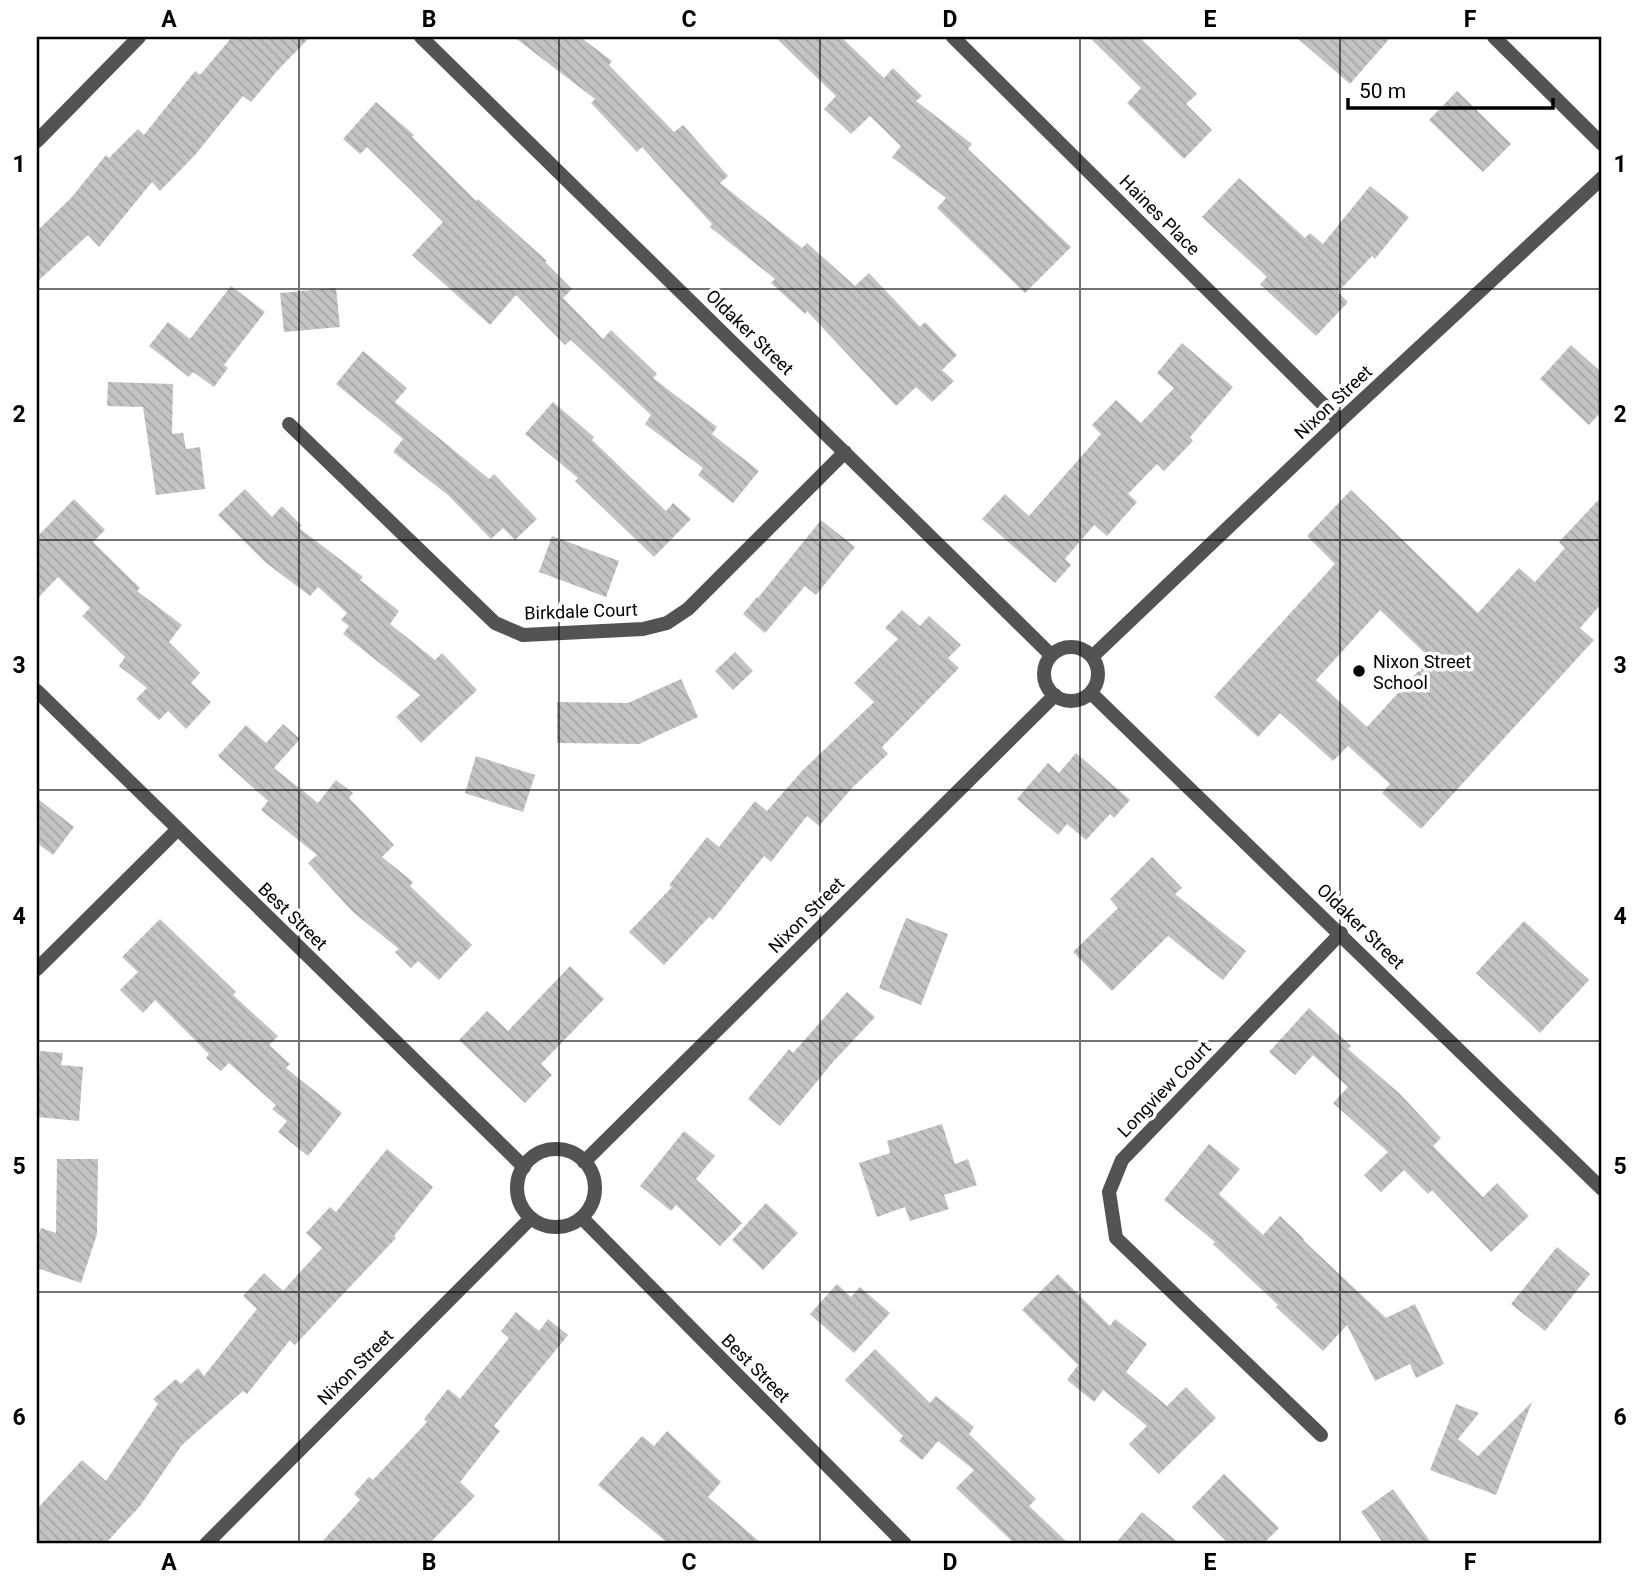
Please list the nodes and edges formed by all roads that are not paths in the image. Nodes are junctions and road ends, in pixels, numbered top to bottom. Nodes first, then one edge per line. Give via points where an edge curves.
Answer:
1 (139, 37) edge
2 (421, 37) edge
3 (953, 37) edge
4 (1494, 37) edge
5 (37, 141) edge
6 (1602, 144) edge
7 (1602, 178) edge
8 (1340, 421) junction
9 (289, 424) dead end
10 (845, 452) junction
11 (1051, 655) junction
12 (1093, 656) junction
13 (37, 691) edge
14 (1091, 693) junction
15 (1055, 695) junction
16 (177, 830) junction
17 (1341, 933) junction
18 (37, 968) edge
19 (584, 1162) junction
20 (524, 1167) junction
21 (1602, 1189) edge
22 (531, 1218) junction
23 (582, 1218) junction
24 (1321, 1435) dead end
25 (206, 1544) edge
26 (905, 1544) edge

1 - 5 street
2 - 10 street, Oldaker Street
3 - 8 street, Haines Place
4 - 6 street
7 - 8 street, Nixon Street
8 - 12 street, Nixon Street
9 - 10 street, Birkdale Court via 495,623 523,635 643,629 667,622 688,609
10 - 11 street, Oldaker Street
11 - 12 street via 1071,647
11 - 15 street via 1044,673 1046,685
12 - 14 street via 1099,673
13 - 16 street, Best Street
14 - 15 street via 1069,701
14 - 17 street, Oldaker Street
15 - 19 street, Nixon Street
16 - 18 street
16 - 20 street, Best Street
17 - 21 street, Oldaker Street
17 - 24 street, Longview Court via 1122,1160 1109,1192 1116,1238
19 - 20 street via 568,1151 554,1149 533,1157
19 - 23 street via 594,1176 595,1190 591,1208
20 - 22 street via 518,1196
22 - 23 street via 556,1228
22 - 25 street, Nixon Street
23 - 26 street, Best Street

